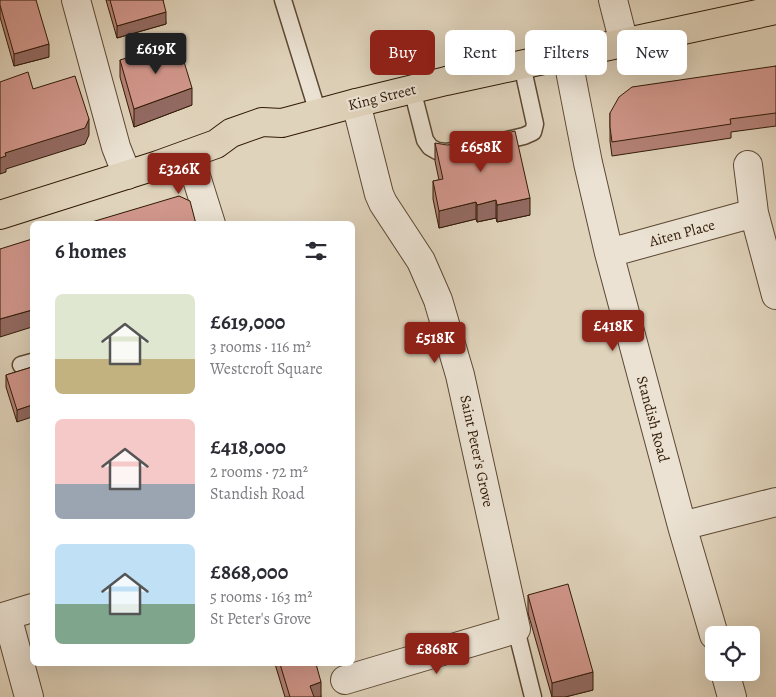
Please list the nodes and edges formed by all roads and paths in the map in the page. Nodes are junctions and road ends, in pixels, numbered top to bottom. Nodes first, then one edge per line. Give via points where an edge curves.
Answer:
1 (76, 0) edge
2 (284, 0) edge
3 (613, 0) edge
4 (776, 10) edge
5 (621, 30) edge
6 (684, 30) edge
7 (525, 64) edge
8 (522, 65) junction
9 (571, 75) edge
10 (412, 89) junction
11 (356, 103) junction
12 (318, 113) junction
13 (189, 154) junction
14 (748, 165) dead end
15 (127, 175) junction
16 (754, 213) junction
17 (0, 215) edge
18 (210, 221) edge
19 (609, 253) junction
20 (776, 295) edge
21 (776, 502) edge
22 (682, 526) junction
23 (13, 614) edge
24 (711, 626) edge
25 (516, 629) junction
26 (345, 680) edge
27 (728, 681) edge
28 (29, 697) edge
29 (533, 697) edge
30 (732, 697) edge

1 - 15 street via 116,147
2 - 12 lane
3 - 5 street
4 - 6 main road, King Street
7 - 8 main road, King Street
8 - 10 main road, King Street
8 - 10 lane via 533,132 473,148 446,152 430,147 425,140
9 - 19 street, Standish Road
10 - 11 main road, King Street
11 - 12 main road, King Street
11 - 25 street, Saint Peter's Grove via 379,194 421,260 438,300 460,375
12 - 13 main road, King Street via 282,123 262,122
13 - 15 main road, King Street
13 - 18 street
14 - 16 street
15 - 17 main road, King Street
16 - 19 street, Aiten Place
16 - 20 street
19 - 22 street, Standish Road
21 - 22 street
22 - 24 street, Standish Road
23 - 28 street
25 - 26 street
25 - 29 lane, Saint Peter's Grove
27 - 30 street

